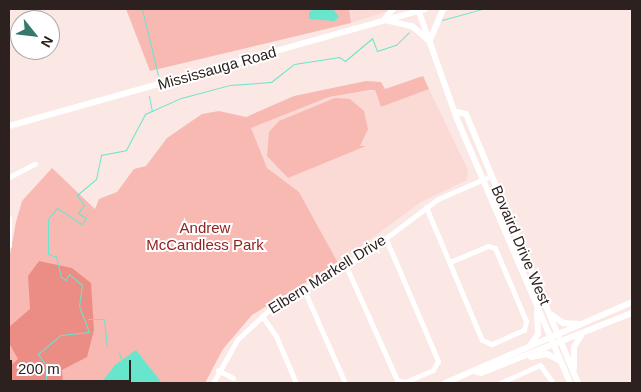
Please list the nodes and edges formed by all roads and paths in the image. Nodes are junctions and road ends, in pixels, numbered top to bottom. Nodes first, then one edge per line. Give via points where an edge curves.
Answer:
1 (393, 9) edge
2 (420, 9) edge
3 (443, 9) edge
4 (384, 19) junction
5 (430, 42) junction
6 (457, 112) junction
7 (9, 126) edge
8 (35, 164) dead end
9 (492, 176) junction
10 (9, 177) edge
11 (483, 180) junction
12 (426, 207) junction
13 (9, 218) edge
14 (386, 239) junction
15 (9, 245) edge
16 (450, 262) junction
17 (346, 266) junction
18 (304, 290) junction
19 (535, 301) junction
20 (632, 302) edge
21 (545, 303) junction
22 (632, 313) edge
23 (262, 316) junction
24 (583, 323) junction
25 (587, 332) junction
26 (558, 334) junction
27 (550, 337) junction
28 (561, 341) junction
29 (554, 344) junction
30 (525, 348) junction
31 (526, 356) junction
32 (560, 361) junction
33 (218, 370) junction
34 (474, 371) junction
35 (575, 374) junction
36 (233, 378) dead end
37 (213, 383) edge
38 (296, 383) edge
39 (345, 383) edge
40 (445, 383) edge
41 (500, 383) edge
42 (553, 383) edge
43 (570, 383) edge
44 (578, 383) edge

1 - 4 main road
2 - 4 main road, Mississauga Road
2 - 5 main road, Bovaird Drive West
3 - 5 main road
4 - 5 main road via 412,26
4 - 7 main road, Mississauga Road
5 - 6 main road, Bovaird Drive West
6 - 9 main road, Bovaird Drive West via 466,114
6 - 11 main road, Bovaird Drive West
8 - 10 street
9 - 11 street, Elbern Markell Drive
9 - 21 main road, Bovaird Drive West
11 - 12 street, Elbern Markell Drive
11 - 19 main road, Bovaird Drive West
12 - 14 street, Elbern Markell Drive
12 - 16 street
13 - 15 street
14 - 17 street, Elbern Markell Drive
14 - 17 street via 438,360 433,370 405,382 397,380
16 - 16 street via 484,342 492,344 524,330 526,321 495,248 488,246
17 - 18 street, Elbern Markell Drive
18 - 23 street, Elbern Markell Drive
18 - 39 street
19 - 27 main road, Bovaird Drive West
19 - 30 main road via 538,334
20 - 24 main road
21 - 24 main road via 557,320
21 - 26 main road, Bovaird Drive West
22 - 25 main road
23 - 33 street, Elbern Markell Drive via 237,340
23 - 38 street via 276,336
24 - 26 main road
25 - 28 main road
25 - 35 main road via 574,344
26 - 27 main road
26 - 28 main road, Bovaird Drive West
27 - 29 main road, Bovaird Drive West
27 - 30 main road
28 - 29 main road
28 - 35 main road, Bovaird Drive West
29 - 31 main road
29 - 32 main road, Bovaird Drive West
30 - 34 main road
31 - 32 main road via 548,354
31 - 34 main road via 481,373
32 - 43 main road, Bovaird Drive West
33 - 36 street
33 - 37 street, Elbern Markell Drive
34 - 40 main road
35 - 44 main road, Bovaird Drive West
41 - 42 street via 540,365

